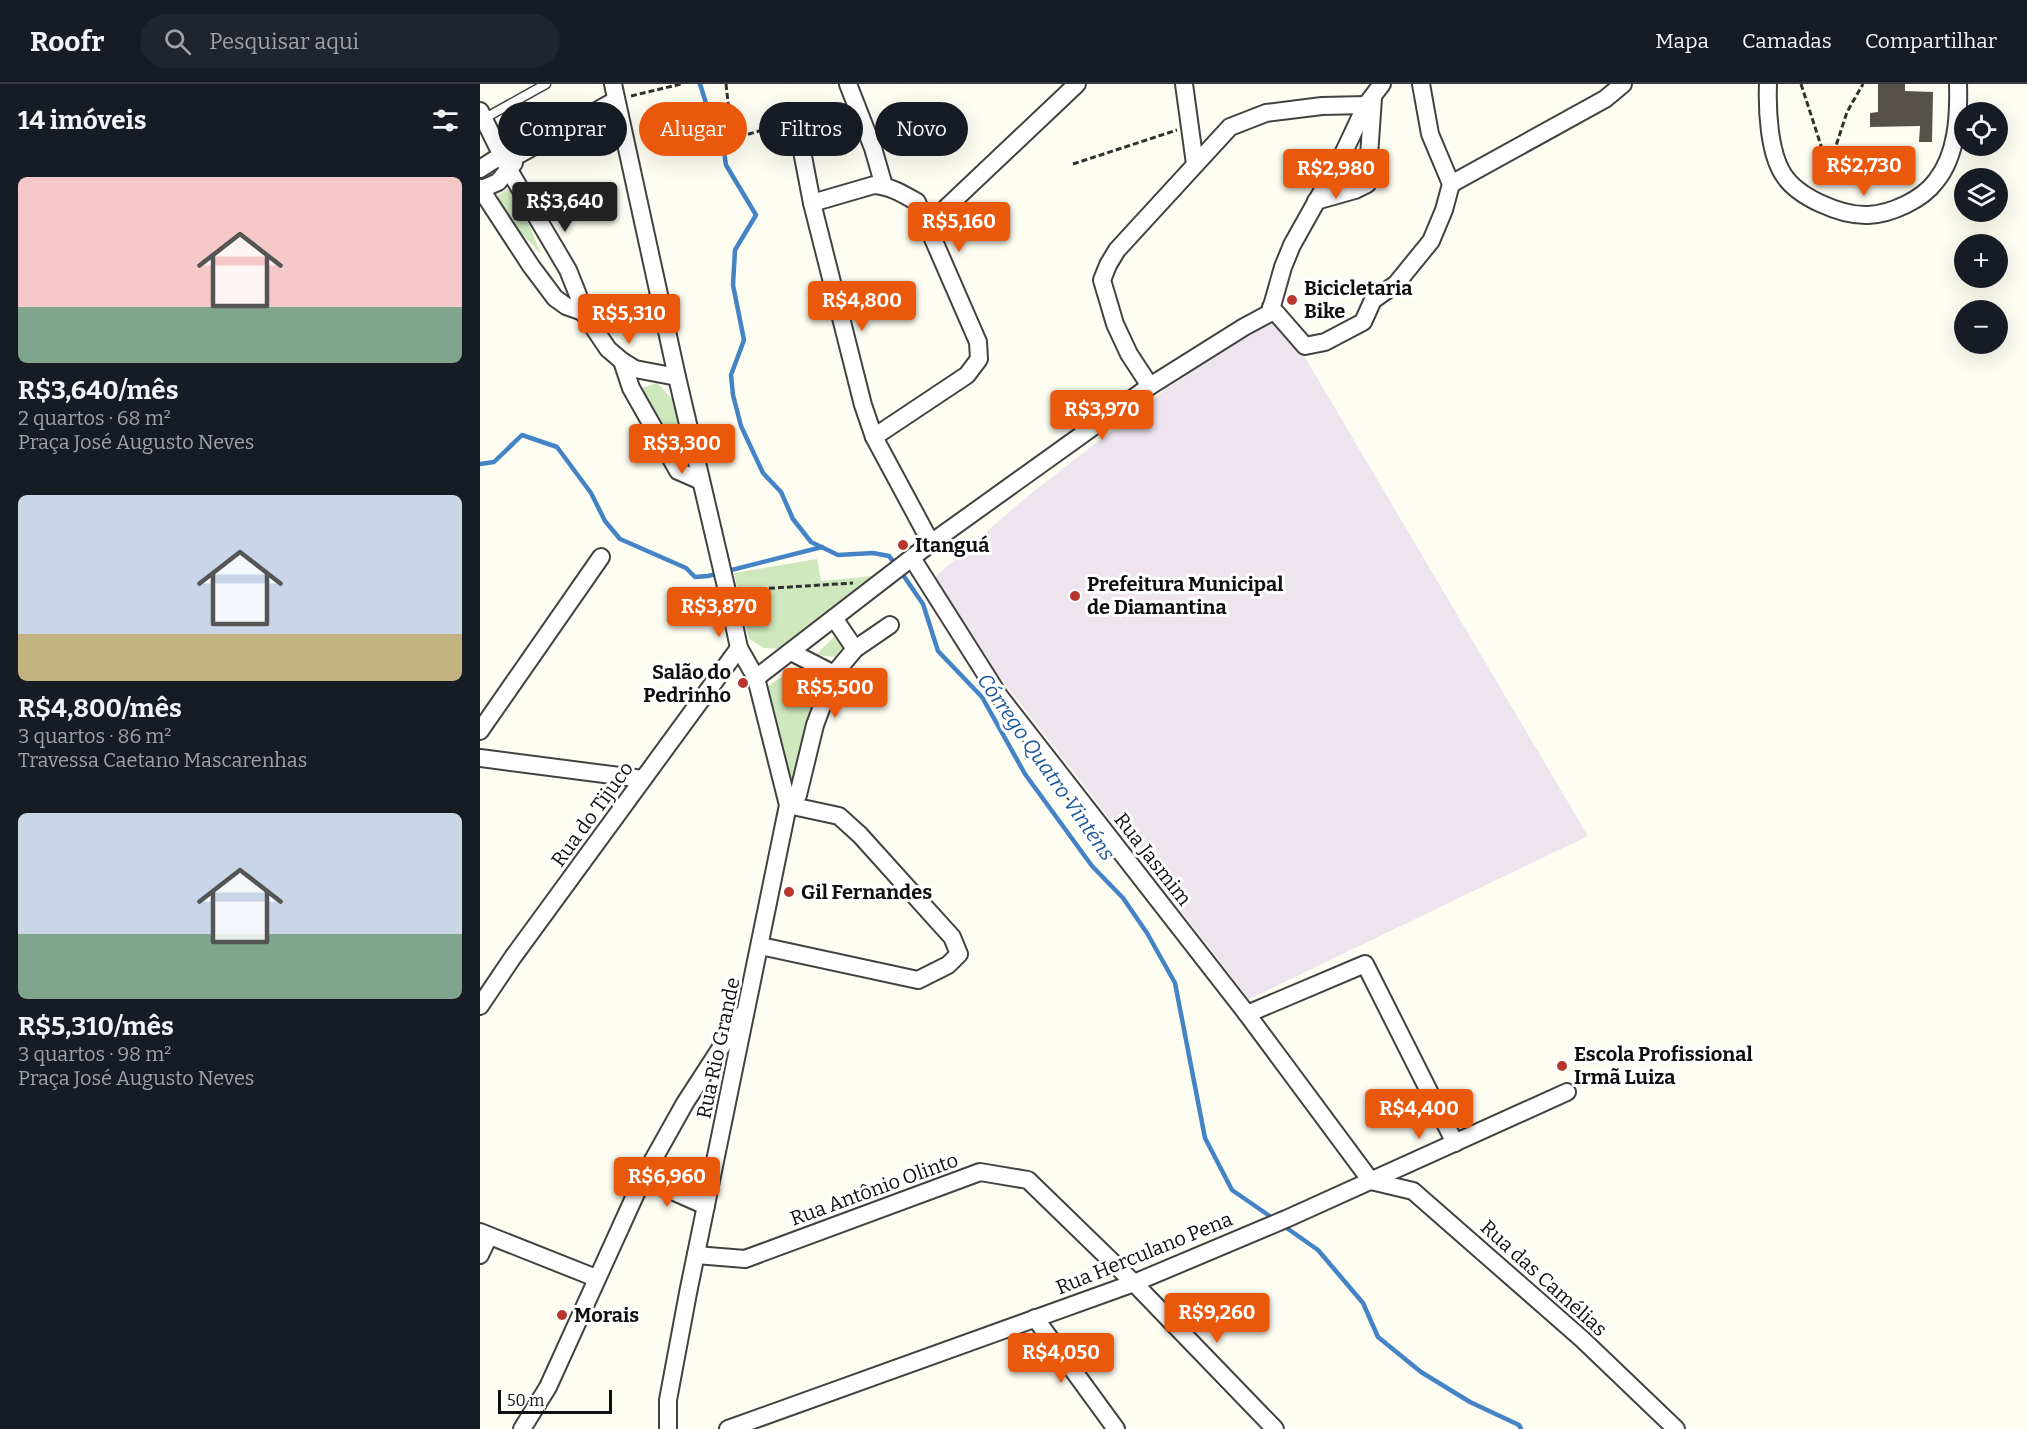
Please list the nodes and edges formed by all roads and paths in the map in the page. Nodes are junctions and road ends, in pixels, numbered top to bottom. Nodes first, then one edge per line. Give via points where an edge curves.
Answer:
1 (546, 84) edge
2 (681, 84) edge
3 (726, 84) edge
4 (848, 84) edge
5 (1077, 84) edge
6 (1184, 84) edge
7 (1421, 84) edge
8 (1623, 84) edge
9 (1768, 84) edge
10 (1800, 84) edge
11 (1863, 84) edge
12 (1958, 84) edge
13 (615, 92) edge
14 (1374, 95) edge
15 (482, 114) edge
16 (1190, 126) junction
17 (759, 131) edge
18 (803, 156) edge
19 (506, 164) junction
20 (1195, 164) junction
21 (1073, 165) dead end
22 (480, 169) edge
23 (1451, 184) junction
24 (884, 186) junction
25 (480, 189) edge
26 (1316, 201) junction
27 (812, 203) junction
28 (928, 225) junction
29 (555, 249) junction
30 (531, 266) junction
31 (1271, 307) junction
32 (583, 312) junction
33 (622, 361) junction
34 (677, 377) junction
35 (1150, 386) junction
36 (874, 437) junction
37 (701, 481) junction
38 (931, 543) junction
39 (601, 557) dead end
40 (909, 560) junction
41 (886, 578) junction
42 (724, 579) junction
43 (834, 618) junction
44 (890, 625) dead end
45 (739, 648) junction
46 (855, 649) junction
47 (790, 652) junction
48 (834, 674) junction
49 (756, 678) junction
50 (480, 731) edge
51 (480, 758) edge
52 (643, 779) junction
53 (788, 805) junction
54 (760, 946) junction
55 (748, 1005) junction
56 (480, 1006) edge
57 (1247, 1014) junction
58 (1567, 1092) dead end
59 (1455, 1143) junction
60 (643, 1178) junction
61 (1371, 1181) junction
62 (706, 1206) junction
63 (484, 1234) edge
64 (480, 1255) edge
65 (696, 1255) junction
66 (596, 1278) junction
67 (1134, 1283) junction
68 (1035, 1318) junction
69 (522, 1429) edge
70 (669, 1429) edge
71 (728, 1429) edge
72 (1116, 1429) edge
73 (1275, 1429) edge
74 (1676, 1429) edge

1 - 15 lane
2 - 13 path
3 - 17 path via 732,139
4 - 24 street
5 - 28 street
6 - 16 street
7 - 23 street via 1430,134
8 - 23 street via 1605,99
9 - 12 street via 1770,130 1784,175 1811,199 1830,208 1868,215 1905,204 1936,182 1956,133
10 - 11 path via 1825,158 1832,158 1847,112
13 - 19 street
13 - 34 street, Rua Rio Grande
14 - 20 street via 1266,113 1230,127
14 - 26 street
14 - 26 street via 1367,184
15 - 19 street
16 - 20 street
16 - 21 path
18 - 27 street
19 - 22 street via 485,164
19 - 25 street via 498,182
19 - 29 street
20 - 35 street via 1117,250 1102,280 1124,344
23 - 31 street via 1431,241 1396,284 1373,300 1363,322 1325,342 1305,346
24 - 27 street via 874,185
24 - 28 street via 916,202
25 - 30 street
26 - 31 street via 1283,267
27 - 36 street
28 - 36 street via 974,331 979,359 967,375
29 - 30 street
29 - 32 street via 568,270
30 - 32 street via 555,298
31 - 35 street via 1270,313
32 - 33 street via 608,349
33 - 34 street via 635,369
33 - 37 street via 631,388 678,471
34 - 37 street, Rua Rio Grande
35 - 38 street
36 - 38 street
37 - 42 street, Rua Rio Grande
38 - 40 street
39 - 50 street
40 - 41 street
40 - 57 street, Rua Jasmim via 1000,697
41 - 42 path
41 - 43 street
42 - 45 street, Rua Rio Grande
43 - 46 street
43 - 47 street
44 - 46 street
45 - 49 street, Rua Rio Grande
45 - 52 street, Rua do Tijuco
46 - 48 street
47 - 48 street
47 - 49 street
48 - 53 street via 814,725 798,795
49 - 53 street, Rua Rio Grande
51 - 52 street
52 - 56 street, Rua do Tijuco
53 - 54 street, Rua Rio Grande
53 - 54 street via 838,816 952,937 959,954 948,965 918,980
54 - 55 street, Rua Rio Grande
55 - 60 street via 685,1102
55 - 62 street, Rua Rio Grande
57 - 59 street via 1365,964
57 - 61 street, Rua Jasmim
58 - 59 street, Rua Herculano Pena
59 - 61 street, Rua Herculano Pena
60 - 62 street
60 - 66 street
61 - 67 street, Rua Herculano Pena
61 - 74 street, Rua das Camélias via 1413,1191 1582,1339
62 - 65 street, Rua Rio Grande
63 - 64 street
63 - 66 street
65 - 67 street, Rua Antônio Olinto via 745,1259 980,1172 1028,1180
65 - 70 street, Rua Rio Grande via 668,1400
66 - 69 street via 548,1387
67 - 68 street, Rua Herculano Pena
67 - 73 street, Rua Antônio Olinto
68 - 71 street, Rua Herculano Pena
68 - 72 street

